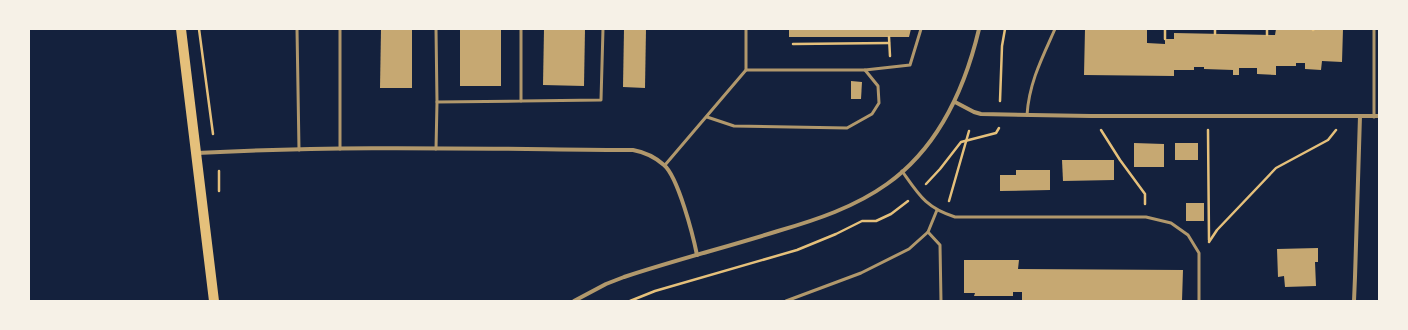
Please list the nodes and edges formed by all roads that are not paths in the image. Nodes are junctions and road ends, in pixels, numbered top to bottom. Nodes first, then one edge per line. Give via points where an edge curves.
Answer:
1 (182, 29) edge
2 (297, 29) edge
3 (340, 29) edge
4 (436, 29) edge
5 (521, 29) edge
6 (603, 29) edge
7 (746, 29) edge
8 (921, 29) edge
9 (979, 29) edge
10 (1055, 29) edge
11 (1374, 29) edge
12 (746, 70) junction
13 (865, 70) junction
14 (521, 101) junction
15 (436, 102) junction
16 (955, 102) junction
17 (1027, 115) junction
18 (1360, 116) junction
19 (1377, 116) edge
20 (707, 117) junction
21 (340, 149) junction
22 (436, 149) junction
23 (299, 150) junction
24 (196, 153) junction
25 (665, 165) junction
26 (902, 171) junction
27 (937, 210) junction
28 (928, 232) junction
29 (697, 255) junction
30 (796, 299) edge
31 (214, 301) edge
32 (574, 301) edge
33 (786, 301) edge
34 (941, 301) edge
35 (1199, 301) edge
36 (1354, 301) edge

1 - 24 main road
2 - 23 lane
3 - 21 lane
4 - 15 lane
5 - 14 lane
6 - 14 lane via 601,100
7 - 12 lane
8 - 13 lane via 910,65
9 - 16 street via 966,75
10 - 17 lane via 1036,70 1028,98
11 - 19 lane
12 - 13 lane
12 - 20 lane
13 - 20 lane via 878,86 879,103 872,114 847,128 734,126
14 - 15 lane
15 - 22 lane
16 - 17 street via 981,114
16 - 26 street via 934,137
17 - 18 street
18 - 19 street
18 - 36 street
20 - 25 lane
21 - 22 street
21 - 23 street
22 - 25 street via 633,150 652,156
23 - 24 street
24 - 31 main road
25 - 29 street via 675,182
26 - 27 lane via 925,201
26 - 29 street via 887,184 844,208
27 - 28 lane
27 - 35 lane via 955,216 1146,217 1171,223 1188,235 1199,253
28 - 30 lane via 909,249 861,273
28 - 34 lane via 940,246
29 - 32 street via 624,277
30 - 33 lane

